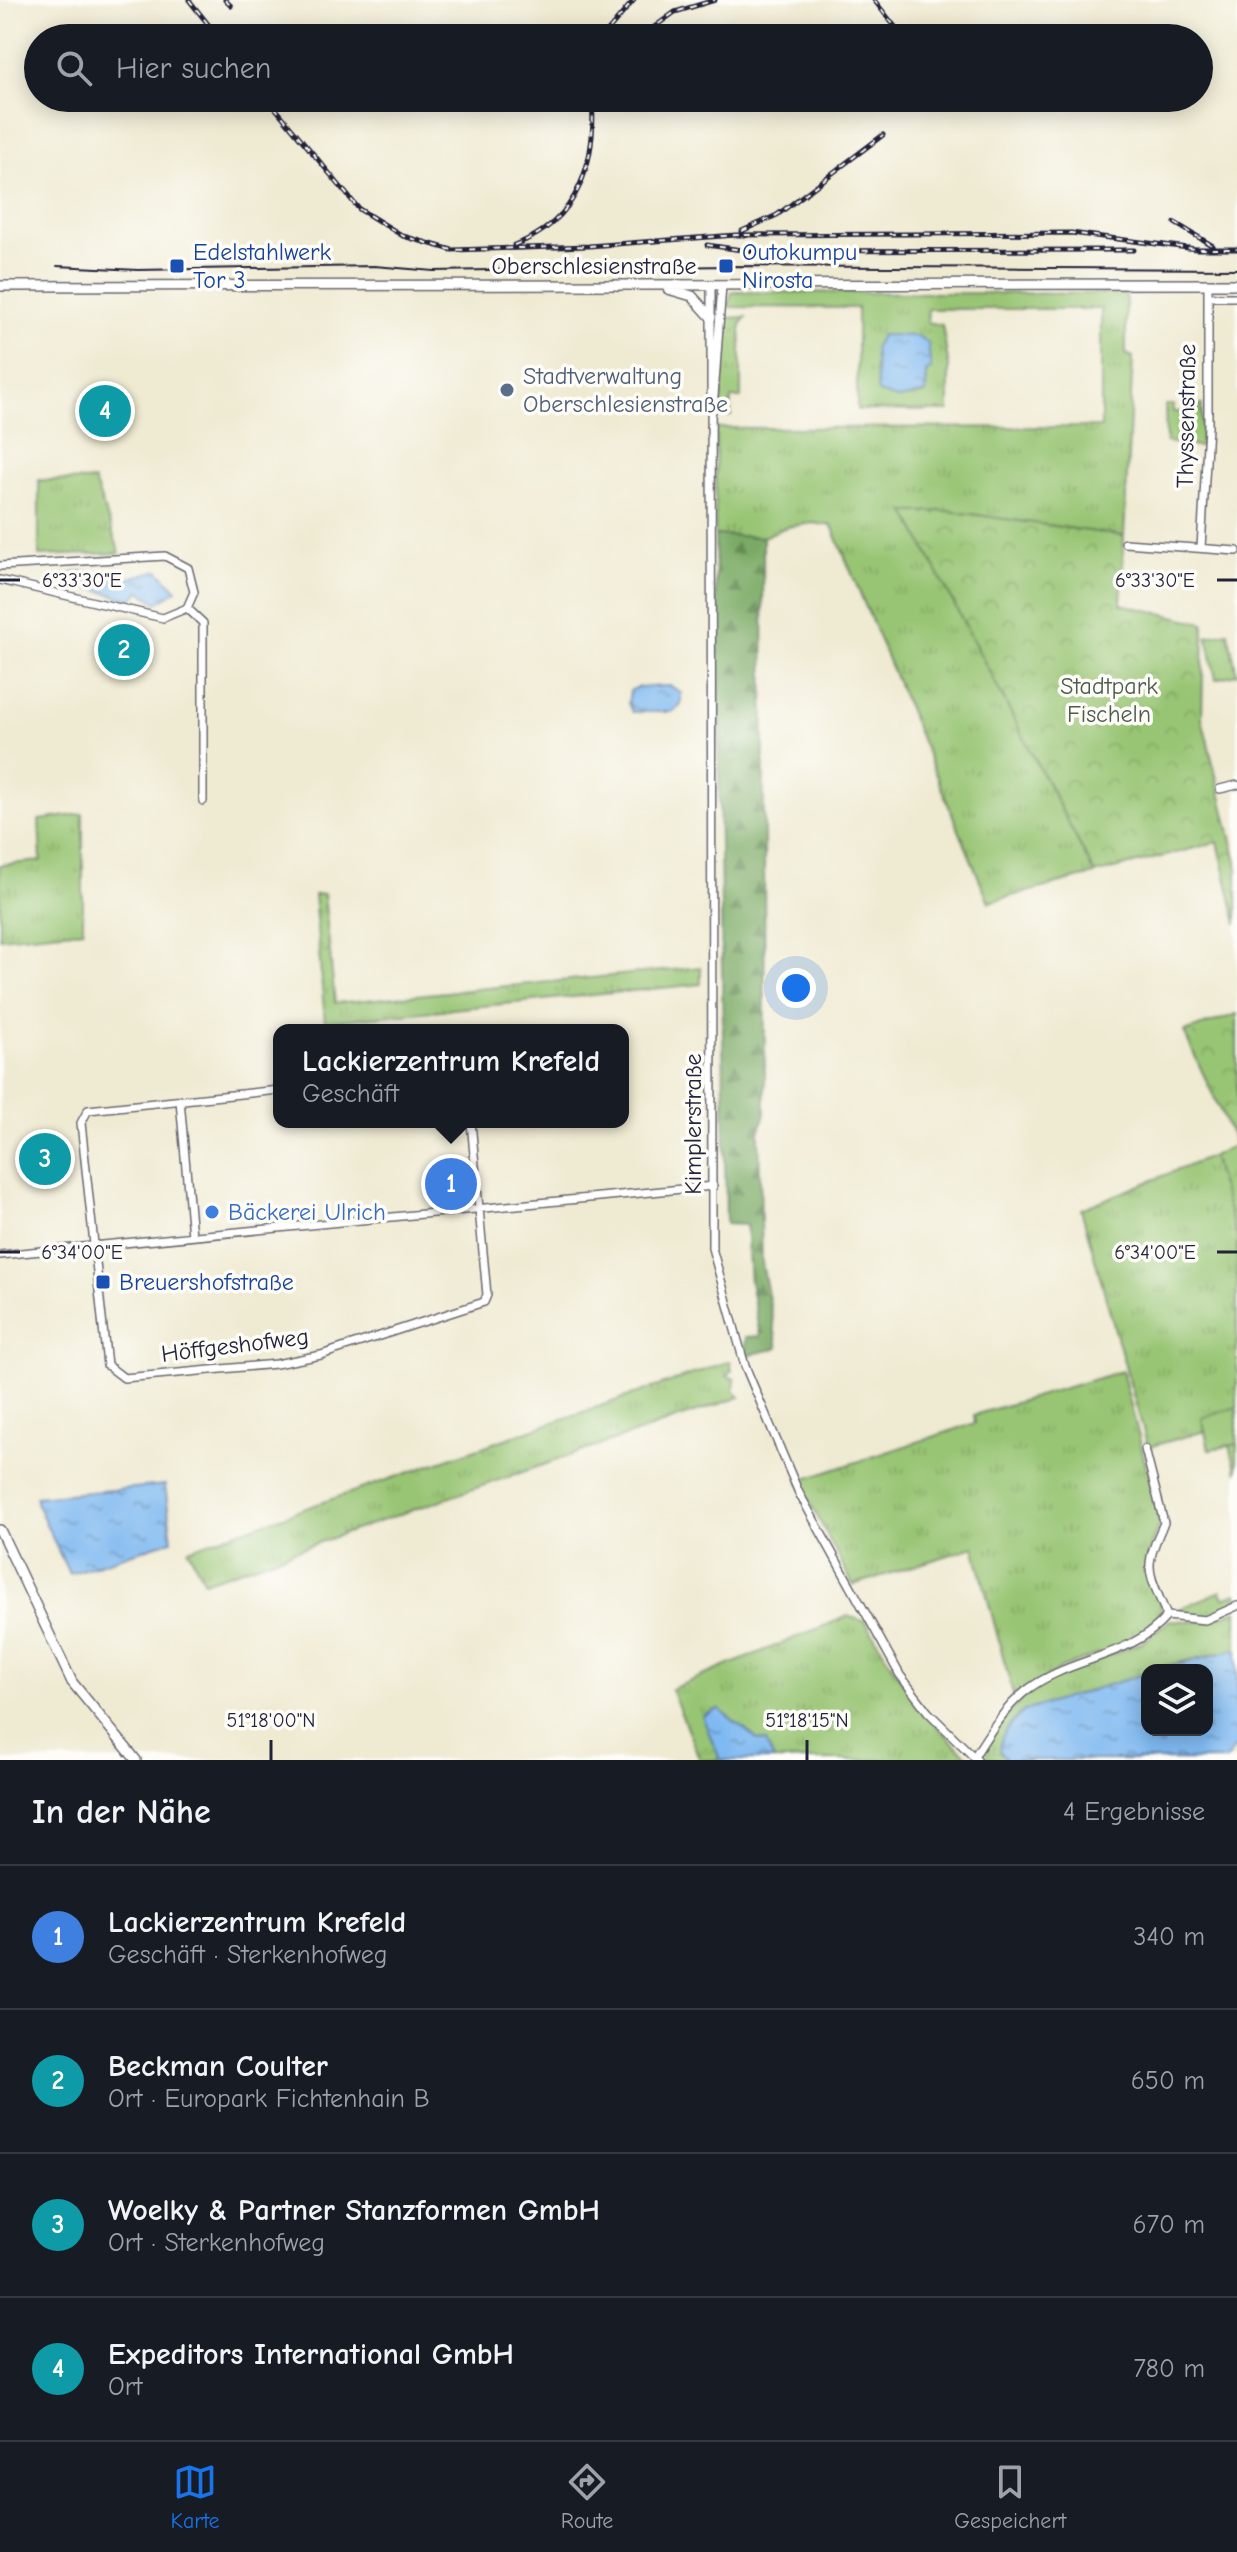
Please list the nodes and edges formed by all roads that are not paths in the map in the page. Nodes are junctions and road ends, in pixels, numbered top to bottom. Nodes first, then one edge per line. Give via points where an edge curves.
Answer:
1 (1208, 284) junction
2 (1237, 284) edge
3 (653, 285) junction
4 (711, 285) junction
5 (722, 285) junction
6 (0, 286) edge
7 (1208, 297) junction
8 (1237, 297) edge
9 (711, 317) junction
10 (711, 420) junction
11 (1125, 543) dead end
12 (1201, 548) junction
13 (1237, 551) edge
14 (0, 566) edge
15 (0, 580) edge
16 (187, 608) junction
17 (1237, 785) edge
18 (1220, 789) dead end
19 (203, 801) dead end
20 (273, 1091) edge
21 (180, 1100) junction
22 (472, 1128) edge
23 (713, 1186) junction
24 (479, 1209) junction
25 (192, 1236) junction
26 (94, 1247) junction
27 (0, 1255) edge
28 (1145, 1449) dead end
29 (0, 1530) edge
30 (1237, 1606) edge
31 (1167, 1616) junction
32 (976, 1758) edge
33 (136, 1760) edge

1 - 2 main road, Oberschlesienstraße
1 - 5 main road, Oberschlesienstraße
1 - 7 street, Thyssenstraße
3 - 4 main road, Oberschlesienstraße
3 - 6 main road, Oberschlesienstraße
3 - 9 main road via 692,296
4 - 5 main road, Oberschlesienstraße
4 - 9 street, Kimplerstraße
5 - 10 street, Kimplerstraße
7 - 8 street
7 - 12 street, Thyssenstraße
9 - 10 street, Kimplerstraße
10 - 23 street, Kimplerstraße
11 - 12 street
12 - 13 street
14 - 16 street via 174,558 188,568 194,583
15 - 16 street via 149,616 172,617
16 - 19 street via 203,623
17 - 18 street
20 - 21 street
21 - 25 street
21 - 26 street via 88,1110 81,1123
22 - 24 street
23 - 24 street
23 - 32 street, Kimplerstraße via 712,1248 725,1304 756,1396 799,1493 900,1675 928,1712
24 - 25 street
24 - 26 street, Höffgeshofweg via 484,1302 371,1341 276,1364 124,1378 107,1365
25 - 26 street
26 - 27 street
28 - 31 street via 1164,1523 1152,1544 1149,1565
29 - 33 main road via 72,1682
30 - 31 street via 1205,1620
31 - 32 street, Kimplerstraße via 1145,1639 1027,1690 997,1721

